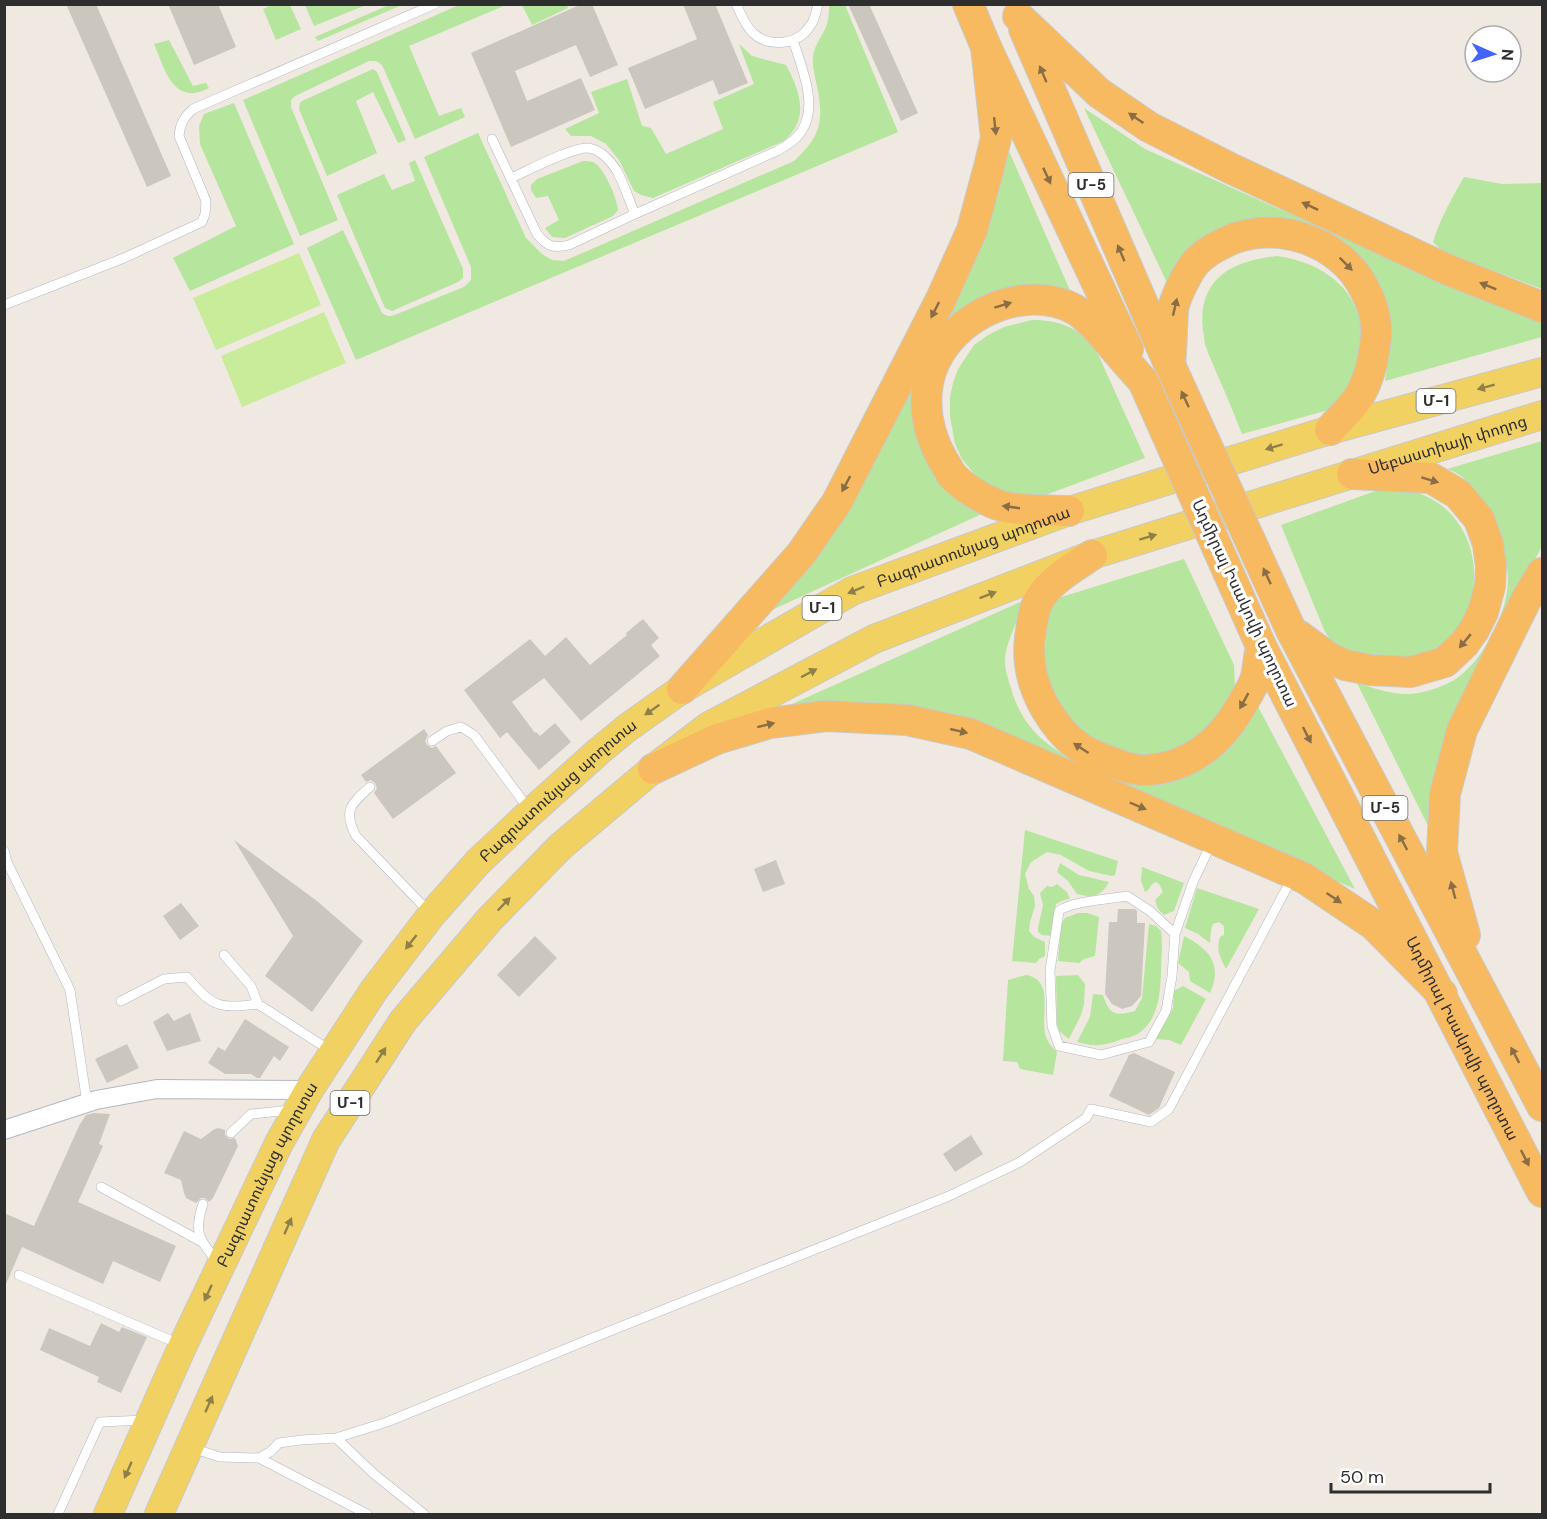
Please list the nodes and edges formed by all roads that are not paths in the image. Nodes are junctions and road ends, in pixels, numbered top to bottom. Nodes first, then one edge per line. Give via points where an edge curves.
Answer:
1 (435, 4) edge
2 (736, 4) edge
3 (818, 4) edge
4 (968, 4) edge
5 (1016, 10) edge
6 (793, 40) junction
7 (986, 48) junction
8 (492, 139) dead end
9 (511, 178) junction
10 (635, 214) junction
11 (4, 305) edge
12 (1542, 307) edge
13 (1170, 365) junction
14 (1542, 372) edge
15 (1143, 381) junction
16 (1542, 415) edge
17 (1330, 430) junction
18 (1352, 474) junction
19 (1069, 512) junction
20 (1092, 555) junction
21 (1542, 573) edge
22 (1291, 630) junction
23 (1261, 646) junction
24 (682, 689) junction
25 (432, 741) dead end
26 (652, 768) junction
27 (370, 787) dead end
28 (531, 812) junction
29 (1213, 839) junction
30 (4, 851) edge
31 (1295, 874) junction
32 (432, 915) junction
33 (1175, 934) junction
34 (224, 955) dead end
35 (1479, 987) junction
36 (1442, 994) junction
37 (121, 1001) dead end
38 (258, 1004) junction
39 (333, 1053) junction
40 (303, 1100) junction
41 (87, 1103) junction
42 (1542, 1106) edge
43 (4, 1130) edge
44 (231, 1133) dead end
45 (101, 1187) dead end
46 (1542, 1192) edge
47 (203, 1204) dead end
48 (202, 1242) junction
49 (220, 1266) junction
50 (19, 1275) dead end
51 (183, 1345) junction
52 (150, 1420) junction
53 (336, 1438) junction
54 (189, 1447) junction
55 (259, 1458) junction
56 (58, 1515) edge
57 (108, 1515) edge
58 (159, 1515) edge
59 (367, 1515) edge
60 (424, 1515) edge

1 - 11 lane via 193,109 184,117 179,136 206,201 202,222 124,258
2 - 6 lane via 745,23 764,40
3 - 6 lane via 810,28
4 - 7 highway, Ադմիրալ Իսակովի պողոտա / Մ-5
12 -> 5 highway via 1446,269 1149,127 1099,93
13 -> 5 highway, Ադմիրալ Իսակովի պողոտա / Մ-5
6 - 10 lane via 808,97 806,121 796,138 777,151
7 -> 15 highway, Ադմիրալ Իսակովի պողոտա / Մ-5
7 -> 24 highway via 996,138 972,230 942,297 837,502 801,554
8 - 9 lane
9 - 10 lane via 575,150 589,148 610,160 617,170
9 - 10 lane via 537,234 551,246 569,245
13 -> 17 highway via 1173,306 1197,261 1234,237 1255,233 1296,235 1334,252 1349,265 1370,300 1375,318 1377,334 1372,365 1359,396
22 -> 13 highway, Ադմիրալ Իսակովի պողոտա / Մ-5, bridge
14 -> 17 main road, Մ-1
19 -> 15 highway via 1005,507 986,500 952,474 931,434 927,414 928,383 942,350 963,325 987,310 1040,299 1076,310
15 - 23 highway, Ադմիրալ Իսակովի պողոտա / Մ-5, bridge
16 - 18 main road, Սեբաստիայի փողոց / Մ-1
17 -> 19 main road, Բագրատունյաց պողոտա / Մ-1
20 -> 18 main road, Մ-1
18 -> 22 highway via 1431,478 1458,494 1479,519 1488,544 1490,586 1483,612 1464,644 1445,662 1411,672 1345,665
19 -> 24 main road, Բագրատունյաց պողոտա / Մ-1 via 852,591
23 -> 20 highway via 1255,679 1231,723 1213,744 1193,757 1147,770 1121,766 1083,751 1068,739 1040,700 1031,677 1029,650 1038,601 1047,588
26 -> 20 main road, Մ-1 via 709,726 874,639
35 -> 21 highway via 1442,852 1445,794 1462,730
35 -> 22 highway, Ադմիրալ Իսակովի պողոտա / Մ-5
23 -> 36 highway, Ադմիրալ Իսակովի պողոտա / Մ-5
24 -> 28 main road, Բագրատունյաց պողոտա / Մ-1 via 598,751
25 - 28 lane via 461,727 474,735
26 -> 29 highway via 717,739 770,723 826,716 907,720 970,734
54 -> 26 main road, Մ-1 via 326,1140 403,1021 489,920 560,847
27 - 32 lane via 348,813 350,825
28 - 32 main road, Բագրատունյաց պողոտա / Մ-1 via 478,862
29 - 31 highway
29 - 33 lane
30 - 41 lane via 70,990
31 -> 36 highway via 1374,925
31 - 53 lane via 1168,1109 1151,1122 1091,1109 1086,1118 1020,1162 949,1196 387,1422
32 -> 39 main road, Բագրատունյաց պողոտա / Մ-1 via 374,990
33 - 33 lane via 1166,1011 1149,1042 1101,1055 1059,1046 1052,1026 1050,971 1059,911 1080,903 1127,896
34 - 38 lane via 251,986
42 -> 35 highway, Ադմիրալ Իսակովի պողոտա / Մ-5
36 -> 46 highway, Ադմիրալ Իսակովի պողոտա / Մ-5
37 - 38 lane via 164,979 187,977 205,998 220,1005
38 - 39 lane
39 - 40 main road, Բագրատունյաց պողոտա / Մ-1
40 - 41 street via 157,1089
40 - 44 lane via 251,1114
40 - 49 main road, Բագրատունյաց պողոտա / Մ-1
41 - 43 street
45 - 48 lane
47 - 48 lane via 197,1221
48 - 49 lane
49 -> 51 main road, Բագրատունյաց պողոտա / Մ-1
50 - 51 lane
51 - 52 main road, Բագրատունյաց պողոտա / Մ-1
52 - 56 lane via 100,1422
52 -> 57 main road, Բագրատունյաց պողոտա / Մ-1
53 - 55 lane via 279,1443
53 - 60 lane
54 - 55 lane via 220,1457
54 - 58 main road, Մ-1
55 - 59 lane

